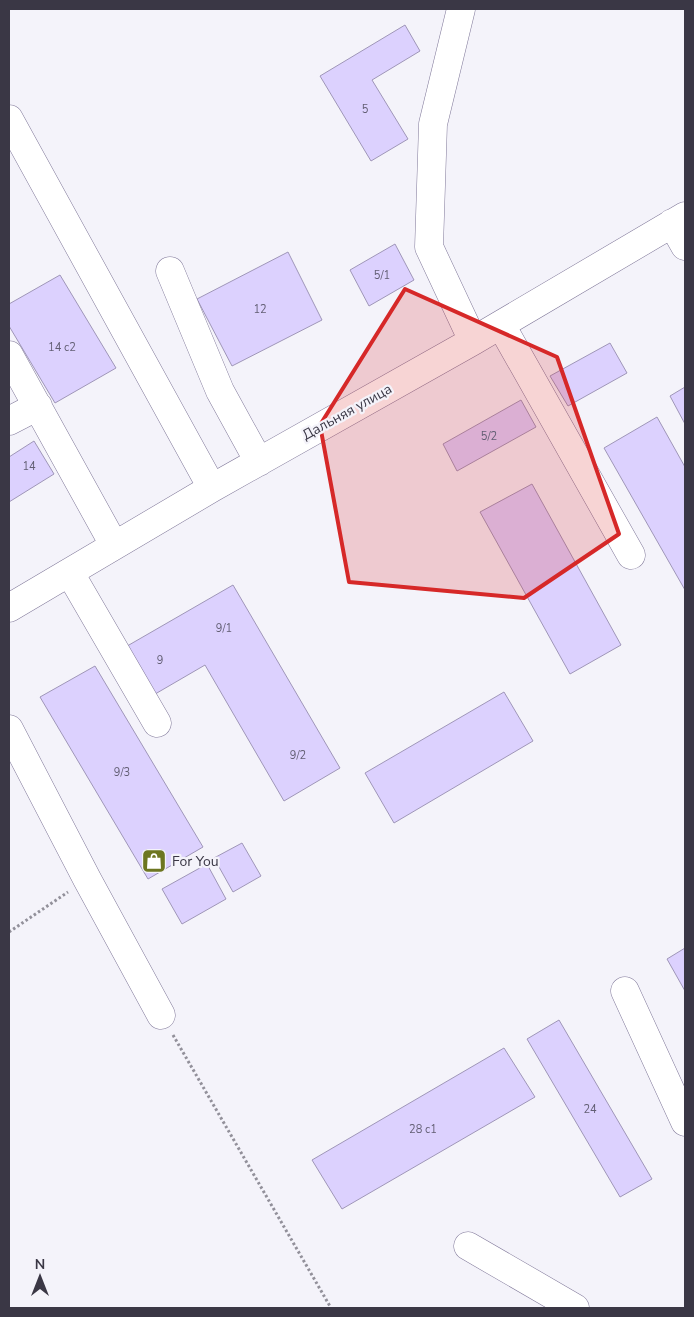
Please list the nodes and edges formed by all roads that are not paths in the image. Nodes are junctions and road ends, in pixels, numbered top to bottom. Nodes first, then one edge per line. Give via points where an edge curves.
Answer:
1 (461, 9) edge
2 (9, 120) edge
3 (681, 228) edge
4 (170, 272) dead end
5 (501, 325) junction
6 (473, 342) junction
7 (9, 355) edge
8 (38, 406) junction
9 (9, 421) edge
10 (259, 462) junction
11 (212, 488) junction
12 (114, 545) junction
13 (631, 555) dead end
14 (70, 572) junction
15 (9, 608) edge
16 (157, 723) dead end
17 (9, 729) edge
18 (626, 991) dead end
19 (161, 1015) road end
20 (685, 1122) edge
21 (468, 1246) dead end
22 (575, 1308) edge

1 - 6 street via 433,124 429,247
2 - 11 street
3 - 5 street, Дальняя улица
4 - 10 street via 220,391
5 - 6 street, Дальняя улица
5 - 13 street
6 - 10 street, Дальняя улица
7 - 8 street
8 - 9 street
8 - 12 street
10 - 11 street, Дальняя улица
11 - 12 street, Дальняя улица
12 - 14 street, Дальняя улица
14 - 15 street, Дальняя улица
14 - 16 street
17 - 19 street
18 - 20 street
21 - 22 street

